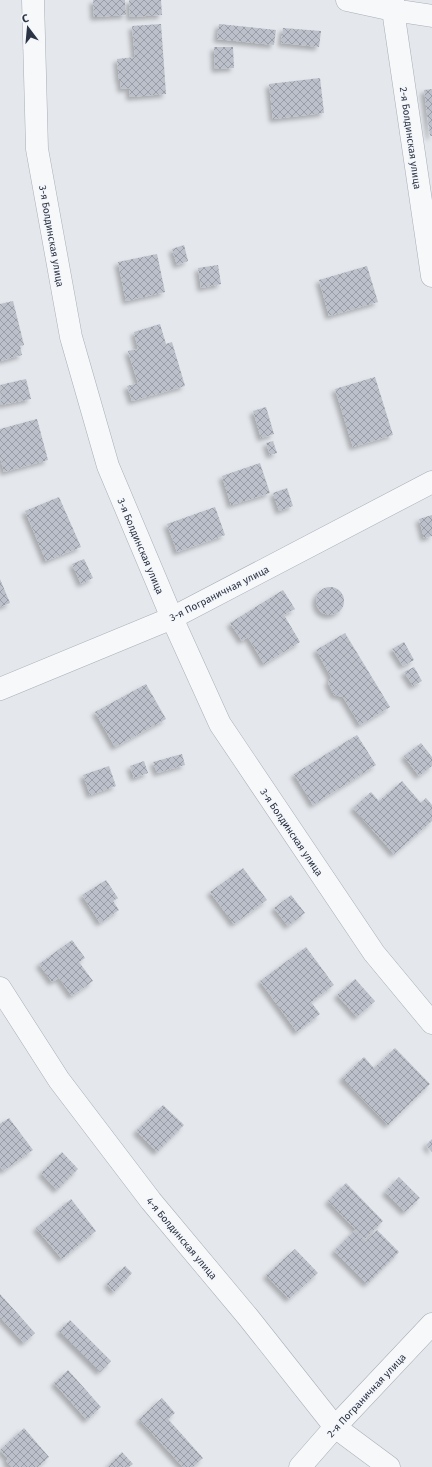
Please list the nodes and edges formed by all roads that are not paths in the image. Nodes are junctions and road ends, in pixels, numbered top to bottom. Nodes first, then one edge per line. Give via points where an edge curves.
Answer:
1 (33, 0) edge
2 (347, 0) edge
3 (393, 5) edge
4 (432, 16) edge
5 (432, 276) edge
6 (432, 482) edge
7 (172, 618) junction
8 (0, 689) edge
9 (0, 988) edge
10 (432, 1023) edge
11 (432, 1324) edge
12 (335, 1427) junction
13 (300, 1467) edge
14 (389, 1467) edge

1 - 7 street, 3-я Болдинская улица via 37,149 71,337 108,466
2 - 3 street
3 - 4 street
3 - 5 street, 2-я Болдинская улица
6 - 7 street, 3-я Пограничная улица
7 - 8 street, 3-я Пограничная улица
7 - 10 street, 3-я Болдинская улица via 220,724 374,953
9 - 12 street, 4-я Болдинская улица via 59,1080 146,1195 248,1316
11 - 12 street, 2-я Пограничная улица
12 - 13 street, 2-я Пограничная улица
12 - 14 street, 4-я Болдинская улица

